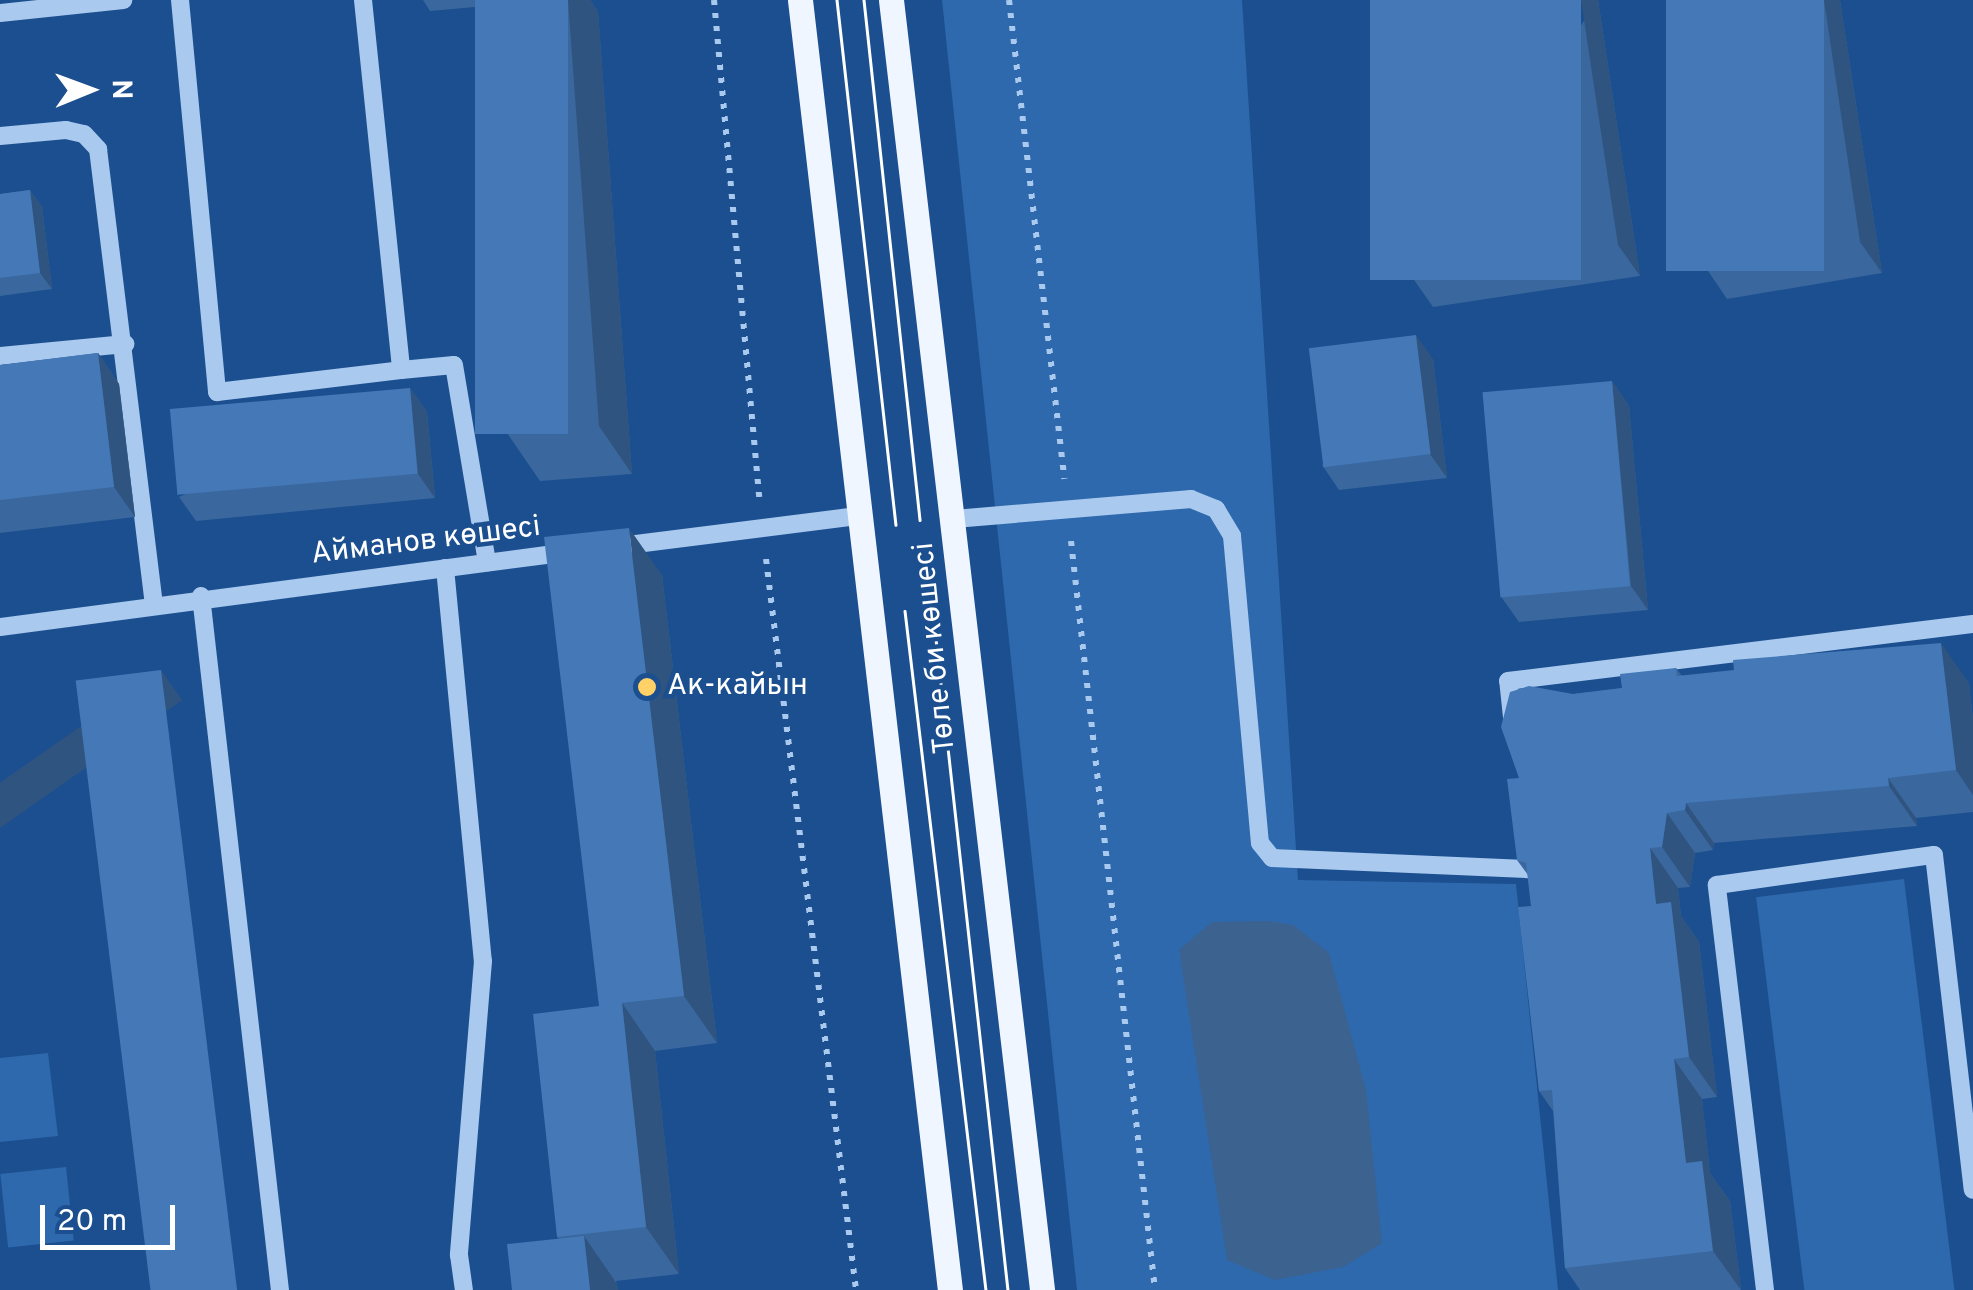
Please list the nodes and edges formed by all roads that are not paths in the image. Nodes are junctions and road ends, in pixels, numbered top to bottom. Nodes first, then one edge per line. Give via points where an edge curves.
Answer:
1 (122, 0) edge
2 (180, 0) edge
3 (362, 0) edge
4 (800, 0) edge
5 (891, 0) edge
6 (0, 13) edge
7 (0, 136) edge
8 (125, 344) junction
9 (0, 356) edge
10 (401, 370) junction
11 (859, 516) junction
12 (954, 519) junction
13 (605, 548) edge
14 (585, 550) edge
15 (487, 562) junction
16 (445, 568) junction
17 (201, 596) junction
18 (154, 606) junction
19 (1973, 624) edge
20 (0, 627) edge
21 (1514, 738) edge
22 (1528, 869) edge
23 (1973, 1190) edge
24 (280, 1290) edge
25 (464, 1290) edge
26 (950, 1290) edge
27 (1042, 1290) edge
28 (1765, 1290) edge

1 - 6 street
2 - 10 street via 217,392
3 - 10 street
4 - 11 main road, Төле би көшесі
5 - 12 main road, Төле би көшесі
7 - 8 street via 66,130 84,134 98,149
8 - 9 street
8 - 18 street
10 - 15 street via 454,366
11 - 13 street
11 - 26 main road, Төле би көшесі
12 - 22 street via 1191,499 1216,509 1232,536 1260,843 1272,858
12 - 27 main road, Төле би көшесі
14 - 15 street, Айманов көшесі
15 - 16 street, Айманов көшесі
16 - 17 street, Айманов көшесі
16 - 25 street via 484,961 460,1255
17 - 18 street, Айманов көшесі
17 - 24 street
18 - 20 street, Айманов көшесі
19 - 21 street via 1508,681
23 - 28 street via 1934,855 1717,886

